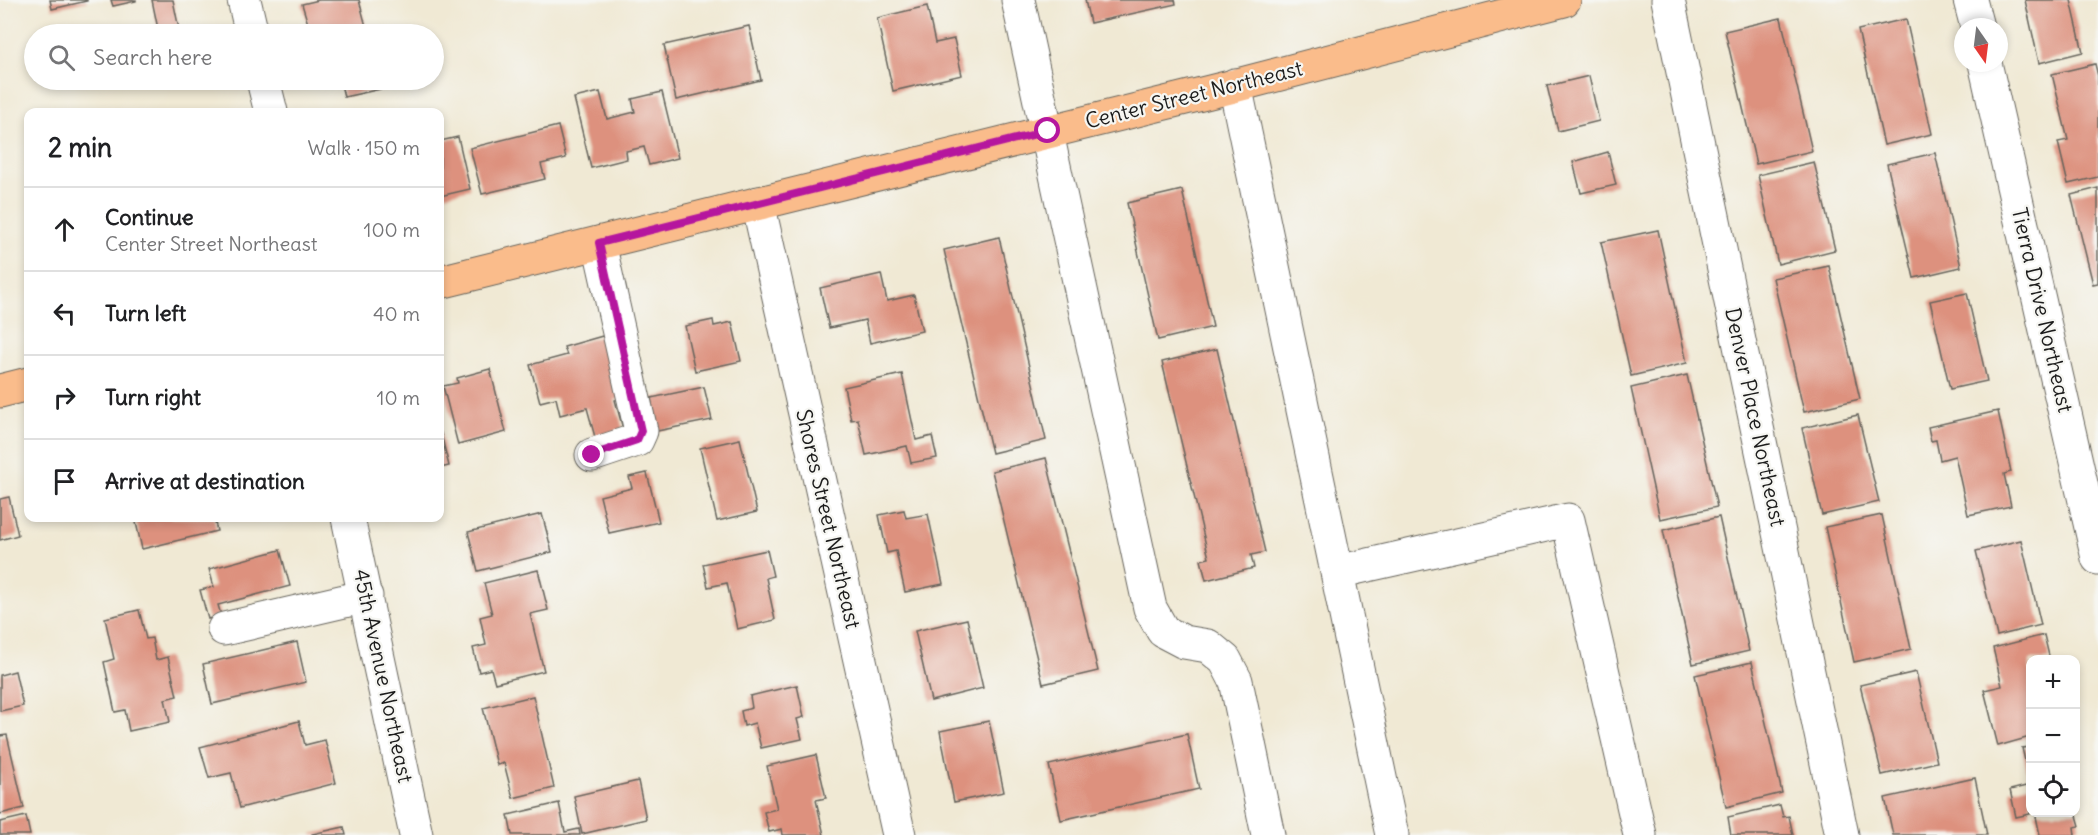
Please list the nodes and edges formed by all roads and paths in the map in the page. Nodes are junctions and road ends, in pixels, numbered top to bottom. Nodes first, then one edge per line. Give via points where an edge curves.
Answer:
1 (244, 0) edge
2 (1018, 0) edge
3 (1564, 0) edge
4 (1668, 0) edge
5 (1970, 0) edge
6 (1975, 18) edge
7 (250, 24) edge
8 (1987, 72) edge
9 (1235, 85) junction
10 (266, 90) edge
11 (270, 108) edge
12 (1048, 131) junction
13 (758, 203) junction
14 (599, 243) junction
15 (444, 281) edge
16 (24, 385) edge
17 (0, 391) edge
18 (592, 455) dead end
19 (349, 522) edge
20 (2098, 558) edge
21 (1337, 572) junction
22 (366, 596) junction
23 (224, 629) dead end
24 (416, 835) edge
25 (899, 835) edge
26 (1268, 835) edge
27 (1392, 835) edge
28 (1640, 835) edge
29 (1842, 835) edge

1 - 7 street
2 - 12 street
3 - 9 main road, Center Street Northeast
4 - 29 street, Denver Place Northeast
5 - 6 street
8 - 20 street, Tierra Drive Northeast
9 - 12 main road, Center Street Northeast
9 - 21 street
10 - 11 street
12 - 13 main road, Center Street Northeast
12 - 26 street via 1150,608 1163,631 1184,642 1208,646 1225,660 1236,681
13 - 14 main road, Center Street Northeast
13 - 25 street, Shores Street Northeast
14 - 15 main road, Center Street Northeast
14 - 18 street via 641,431 637,440
16 - 17 main road
19 - 22 street, 45th Avenue Northeast
21 - 27 street
21 - 28 street via 1568,520
22 - 23 street
22 - 24 street, 45th Avenue Northeast

